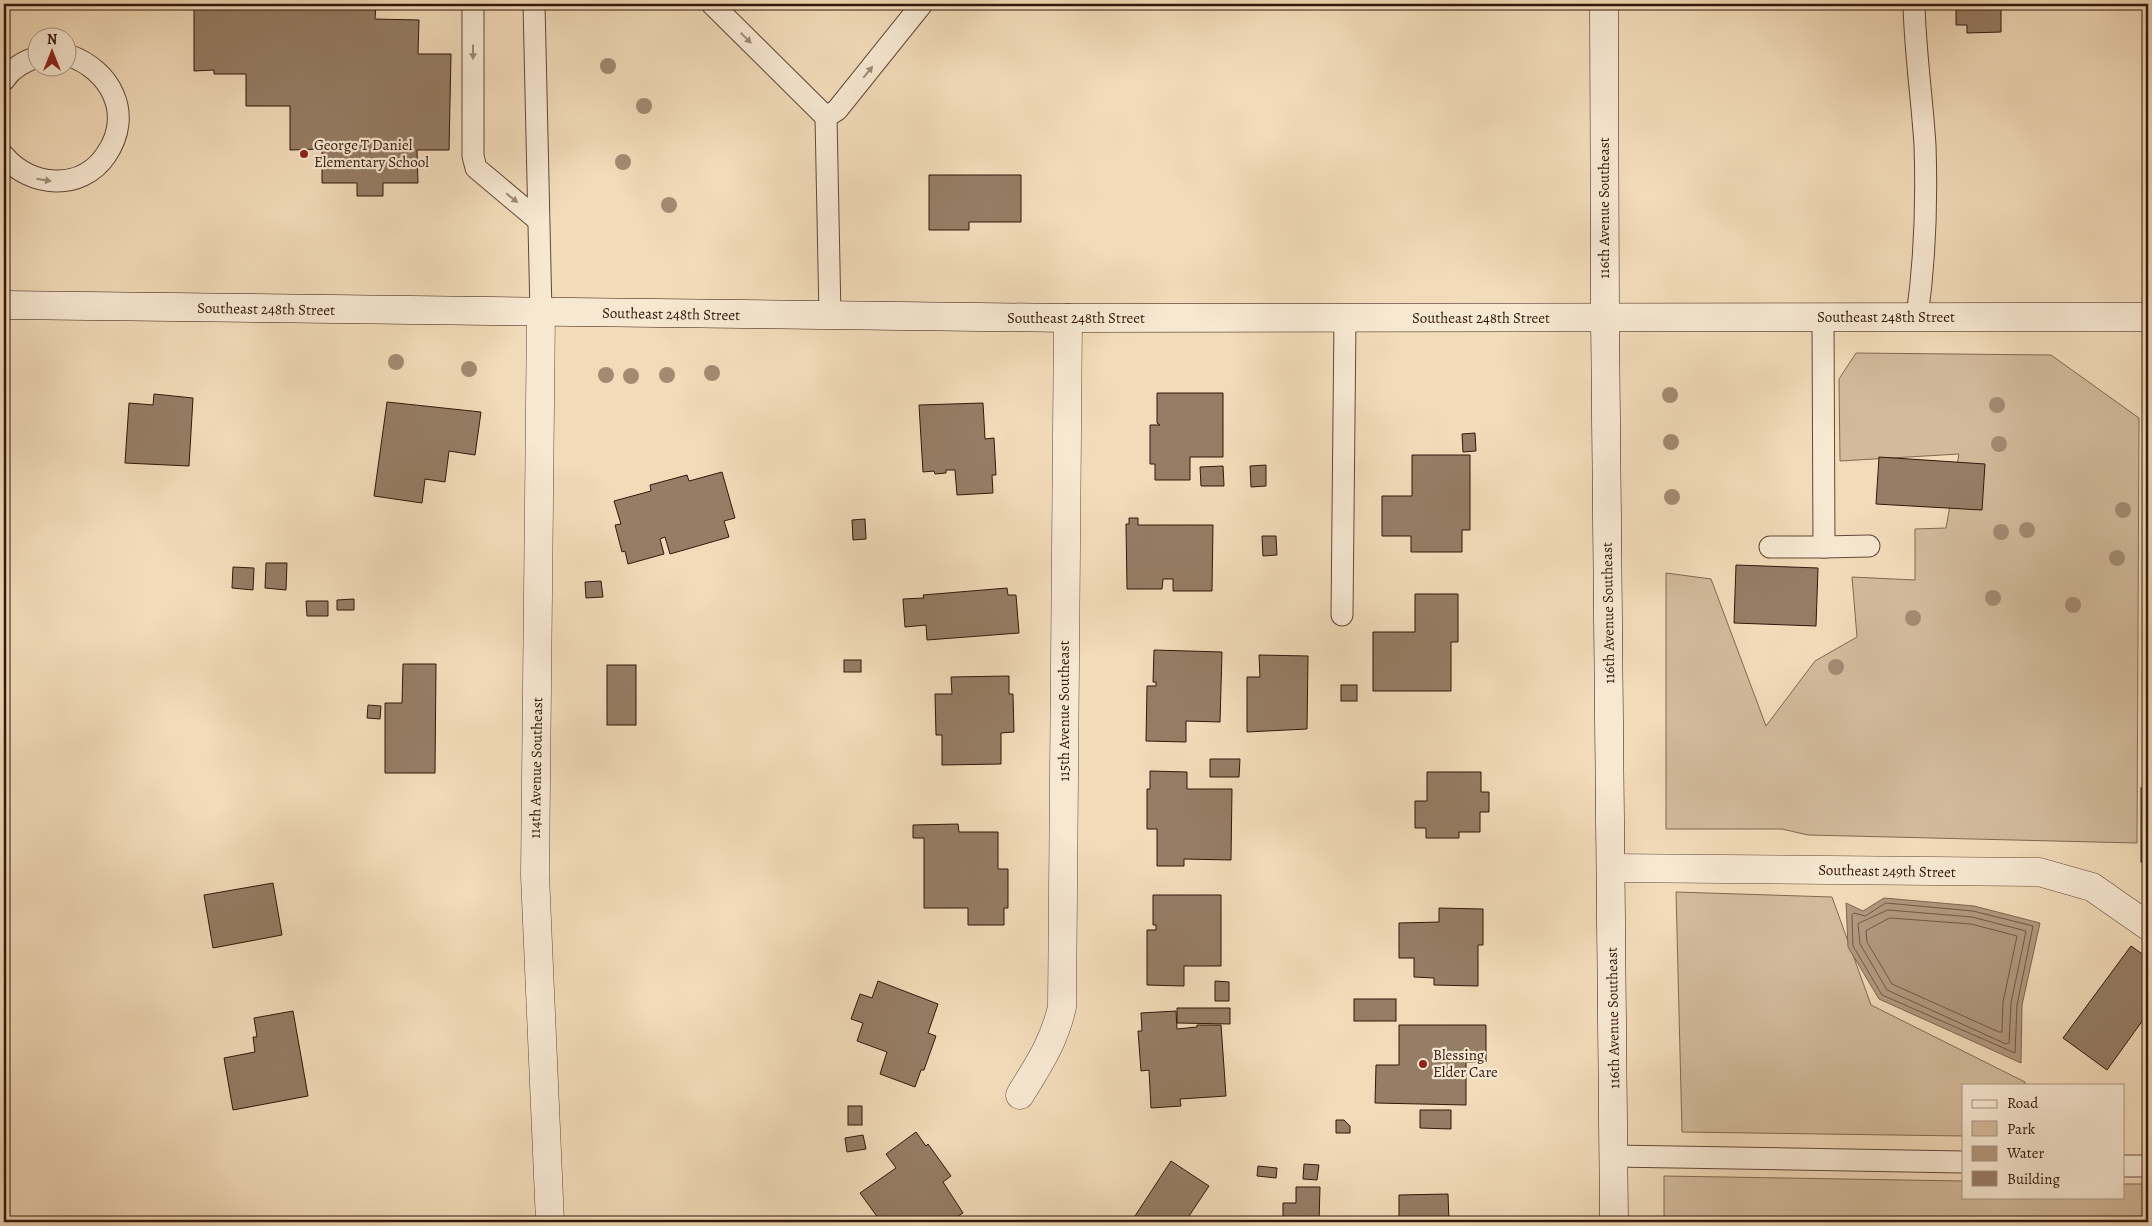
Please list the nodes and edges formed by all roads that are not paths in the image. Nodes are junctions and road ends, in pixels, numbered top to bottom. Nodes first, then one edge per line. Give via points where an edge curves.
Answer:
1 (473, 4) edge
2 (534, 4) edge
3 (712, 4) edge
4 (922, 4) edge
5 (1604, 4) edge
6 (1914, 4) edge
7 (28, 60) edge
8 (78, 60) edge
9 (4, 80) edge
10 (826, 117) junction
11 (4, 156) edge
12 (538, 220) junction
13 (4, 305) edge
14 (541, 313) junction
15 (830, 316) junction
16 (1917, 317) junction
17 (2148, 317) edge
18 (1068, 318) junction
19 (1345, 318) junction
20 (1605, 318) junction
21 (1823, 318) junction
22 (1869, 546) dead end
23 (1770, 547) dead end
24 (1824, 547) junction
25 (1342, 615) dead end
26 (1611, 868) junction
27 (2148, 926) edge
28 (1020, 1095) dead end
29 (1614, 1156) junction
30 (1962, 1162) edge
31 (2124, 1166) edge
32 (2148, 1166) edge
33 (550, 1222) edge
34 (1614, 1222) edge

1 -> 12 lane via 473,156 476,168
2 - 12 lane
3 -> 10 lane
10 -> 4 lane via 837,110
5 - 20 street, 116th Avenue Southeast
6 - 16 lane via 1925,145 1926,246
7 - 9 lane
11 -> 8 lane via 13,167 31,177 51,181 71,179 90,170 105,156 115,138 118,118 115,96 104,78
10 - 15 lane
12 - 14 lane
13 - 14 street, Southeast 248th Street
14 - 15 street, Southeast 248th Street
14 - 33 street, 114th Avenue Southeast via 535,874
15 - 18 street, Southeast 248th Street
16 - 17 street, Southeast 248th Street
16 - 21 street, Southeast 248th Street
18 - 19 street, Southeast 248th Street
18 - 28 street, 115th Avenue Southeast via 1062,1007 1046,1052
19 - 20 street, Southeast 248th Street
19 - 25 lane
20 - 21 street, Southeast 248th Street
20 - 26 street, 116th Avenue Southeast
21 - 24 lane
22 - 24 lane
23 - 24 lane
26 - 27 street, Southeast 249th Street via 2040,872 2092,887
26 - 29 street, 116th Avenue Southeast
29 - 30 lane
29 - 34 street, 116th Avenue Southeast
31 - 32 lane

